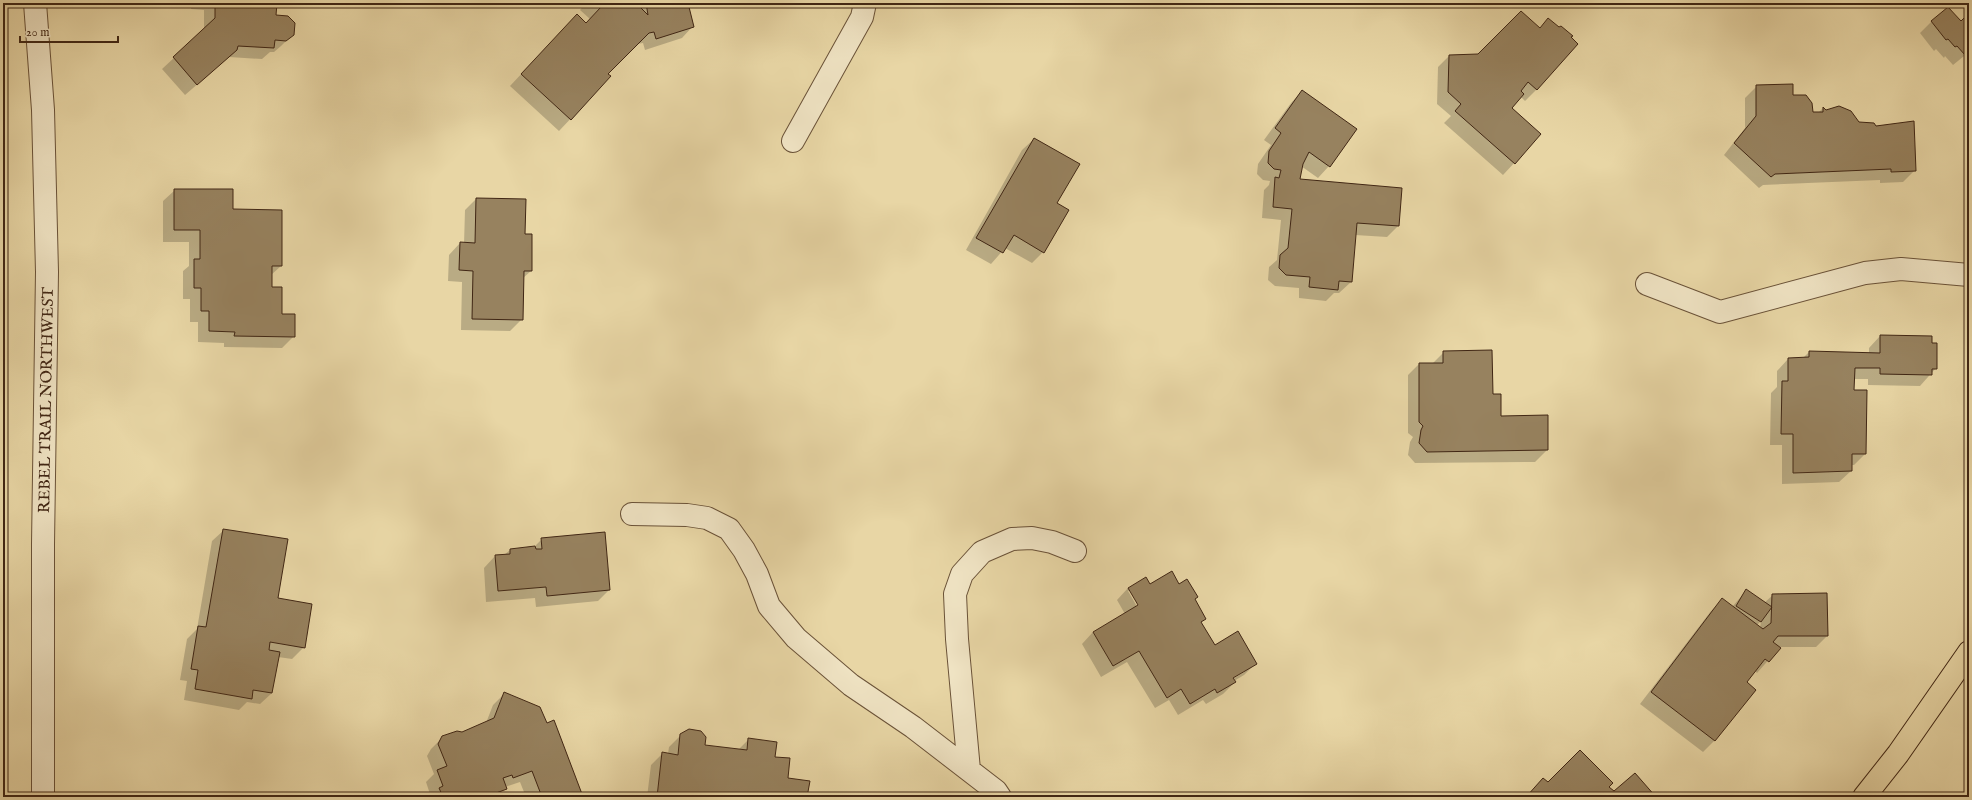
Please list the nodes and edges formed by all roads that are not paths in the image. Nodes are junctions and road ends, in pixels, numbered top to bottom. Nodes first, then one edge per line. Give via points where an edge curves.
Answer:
1 (35, 3) edge
2 (865, 3) edge
3 (793, 141) dead end
4 (1969, 275) edge
5 (1647, 284) dead end
6 (632, 514) dead end
7 (1075, 551) dead end
8 (1969, 652) edge
9 (969, 770) junction
10 (43, 797) edge
11 (1000, 797) edge
12 (1864, 797) edge

1 - 10 street, REBEL TRAIL NORTHWEST via 43,110 47,272
2 - 3 street via 862,17
4 - 5 street via 1901,270 1865,273 1720,312
6 - 9 street via 687,515 707,518 729,528 757,574 769,606 796,638 851,685
7 - 9 street via 1032,538 1012,539 982,552 962,574 955,594
8 - 12 main road via 1898,754
9 - 11 street

